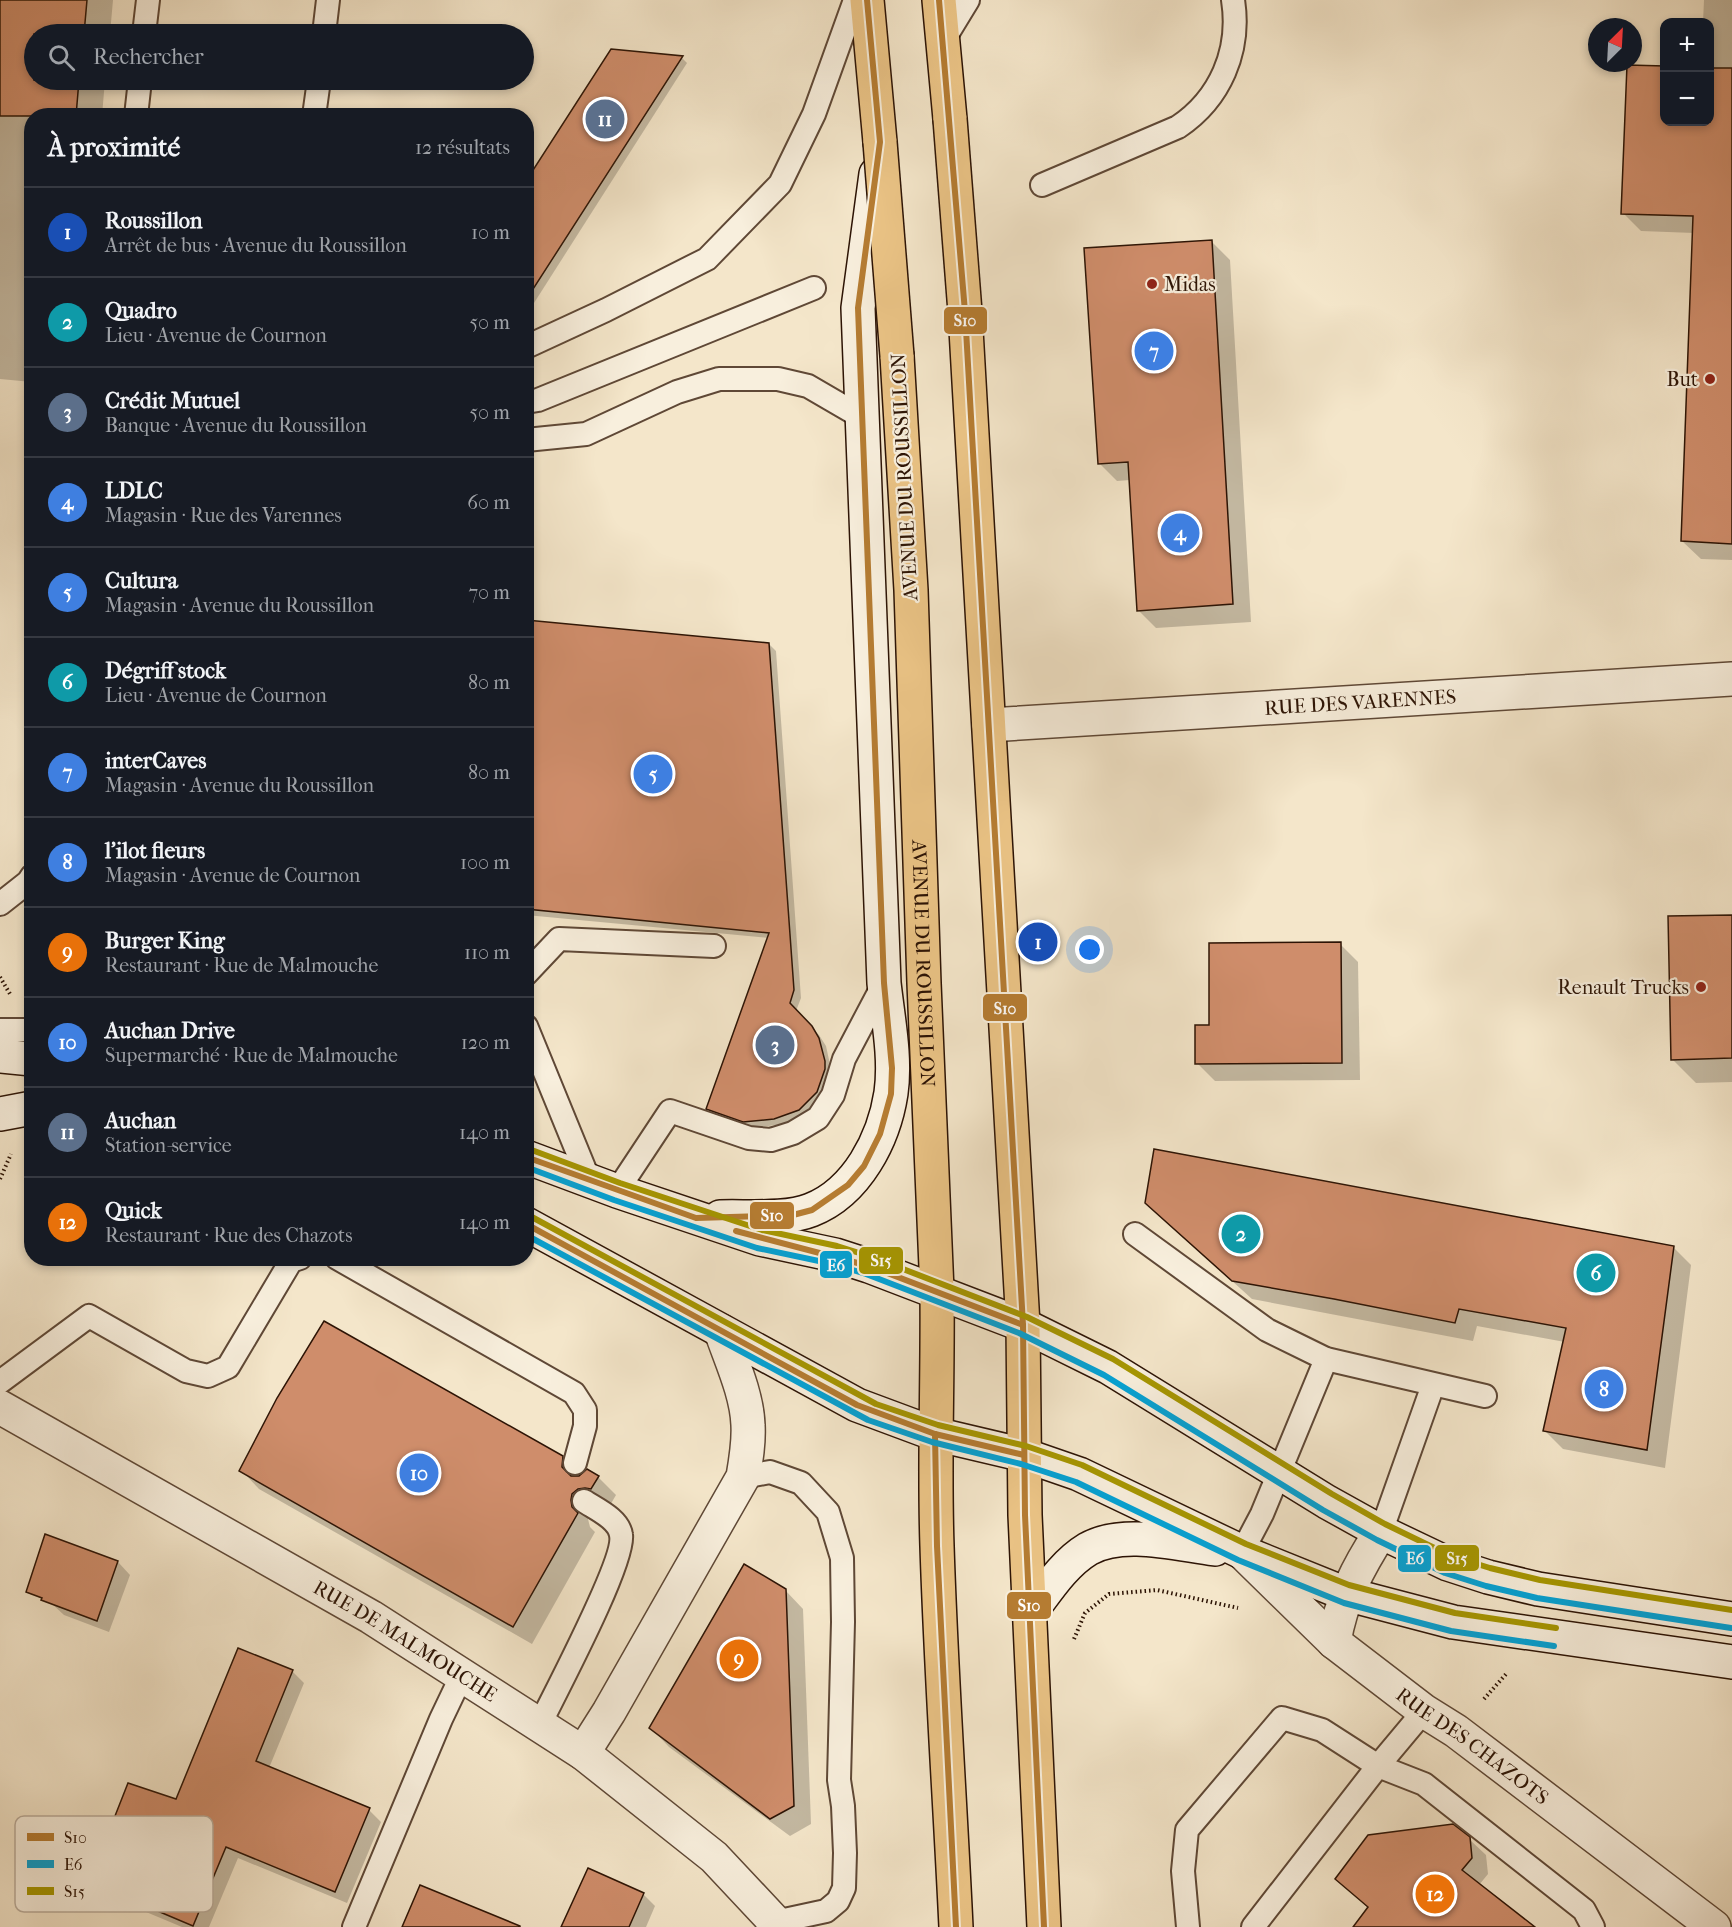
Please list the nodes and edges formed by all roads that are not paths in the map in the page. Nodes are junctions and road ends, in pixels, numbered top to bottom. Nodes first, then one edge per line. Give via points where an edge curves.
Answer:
1 (148, 0) edge
2 (328, 0) edge
3 (855, 0) edge
4 (867, 0) edge
5 (939, 0) edge
6 (968, 0) edge
7 (1233, 0) edge
8 (145, 24) edge
9 (325, 24) edge
10 (943, 41) junction
11 (139, 90) edge
12 (318, 90) edge
13 (137, 108) edge
14 (315, 108) edge
15 (880, 142) junction
16 (1042, 185) dead end
17 (814, 288) dead end
18 (534, 343) edge
19 (534, 401) edge
20 (863, 418) junction
21 (534, 439) edge
22 (1732, 679) edge
23 (989, 725) junction
24 (24, 885) edge
25 (0, 904) edge
26 (714, 946) dead end
27 (534, 966) edge
28 (884, 983) junction
29 (924, 983) junction
30 (0, 1030) edge
31 (24, 1030) edge
32 (894, 1041) junction
33 (534, 1043) edge
34 (0, 1056) edge
35 (24, 1058) edge
36 (928, 1077) junction
37 (24, 1110) edge
38 (0, 1114) edge
39 (534, 1160) edge
40 (603, 1186) junction
41 (696, 1218) junction
42 (534, 1228) edge
43 (1135, 1234) dead end
44 (288, 1266) edge
45 (351, 1266) edge
46 (937, 1291) junction
47 (1023, 1325) junction
48 (721, 1330) junction
49 (1326, 1359) junction
50 (0, 1382) edge
51 (1433, 1384) junction
52 (1485, 1396) dead end
53 (0, 1407) edge
54 (935, 1434) junction
55 (1024, 1455) junction
56 (575, 1463) dead end
57 (1280, 1472) junction
58 (743, 1477) junction
59 (584, 1501) dead end
60 (1381, 1532) junction
61 (1242, 1552) junction
62 (1346, 1594) junction
63 (1029, 1614) junction
64 (1732, 1619) edge
65 (1334, 1642) junction
66 (1732, 1662) edge
67 (462, 1675) junction
68 (1424, 1711) junction
69 (539, 1726) junction
70 (583, 1753) junction
71 (1378, 1766) junction
72 (774, 1925) edge
73 (354, 1927) edge
74 (956, 1927) edge
75 (1044, 1927) edge
76 (1188, 1927) edge
77 (1253, 1927) edge
78 (1593, 1927) edge
79 (1714, 1927) edge

1 - 8 lane
2 - 9 lane
3 - 18 lane via 814,114 780,184 707,259
4 - 15 main road, AVENUE DU ROUSSILLON
5 - 10 main road
6 - 10 lane
7 - 16 lane via 1232,46 1224,76 1194,116 1178,127
10 - 23 main road, bridge via 965,312
11 - 13 lane
12 - 14 lane
15 - 20 main road via 858,308
15 - 29 main road, AVENUE DU ROUSSILLON, bridge via 911,590
17 - 19 lane
20 - 21 lane via 808,386 778,379 719,379 677,392 586,434
20 - 28 main road
22 - 23 main road, RUE DES VARENNES
23 - 47 main road
24 - 25 lane
26 - 27 lane via 559,939
28 - 32 main road
28 - 40 lane via 844,1059 833,1095 818,1118 771,1140 749,1138 670,1111
29 - 32 main road
29 - 36 main road, AVENUE DU ROUSSILLON
30 - 31 lane
32 - 36 main road
32 - 41 main road via 891,1094 880,1134 864,1166 848,1185 812,1210 793,1215
33 - 40 lane
34 - 35 main road
36 - 46 main road, AVENUE DU ROUSSILLON
37 - 38 main road
39 - 40 main road
40 - 41 main road
41 - 46 main road via 760,1239 834,1255
42 - 48 main road
43 - 49 lane via 1267,1330
44 - 50 lane via 228,1367 208,1376 186,1371 89,1316
45 - 56 lane via 574,1393 585,1410
46 - 47 main road
46 - 54 main road, AVENUE DU ROUSSILLON
47 - 55 main road
47 - 57 main road via 1108,1367
48 - 54 main road via 857,1405
48 - 58 main road via 748,1423
49 - 51 lane
49 - 57 lane
51 - 52 lane
51 - 60 lane
53 - 67 main road, RUE DE MALMOUCHE via 371,1617
54 - 55 main road
54 - 74 main road, AVENUE DU ROUSSILLON
55 - 61 main road via 1079,1474
55 - 63 main road
57 - 60 main road
57 - 61 lane
58 - 70 main road
58 - 72 lane via 770,1472 801,1483 828,1512 842,1558 839,1780 844,1888 838,1901 826,1911
59 - 69 lane via 613,1521 621,1533 621,1550
60 - 62 main road
60 - 64 main road via 1448,1564 1488,1577 1538,1589
61 - 62 main road
61 - 63 main road via 1134,1539 1106,1541 1087,1550 1058,1576
61 - 65 main road, RUE DES CHAZOTS
62 - 65 main road
62 - 66 main road via 1453,1622
63 - 75 main road
65 - 68 main road, RUE DES CHAZOTS
67 - 69 main road, RUE DE MALMOUCHE
67 - 73 lane
68 - 71 lane
68 - 79 main road, RUE DES CHAZOTS via 1456,1731
69 - 70 main road, RUE DE MALMOUCHE
70 - 72 main road, RUE DE MALMOUCHE via 714,1857
71 - 76 lane via 1322,1730 1282,1718 1187,1830 1183,1871
71 - 77 lane
71 - 78 lane via 1424,1784 1584,1910

